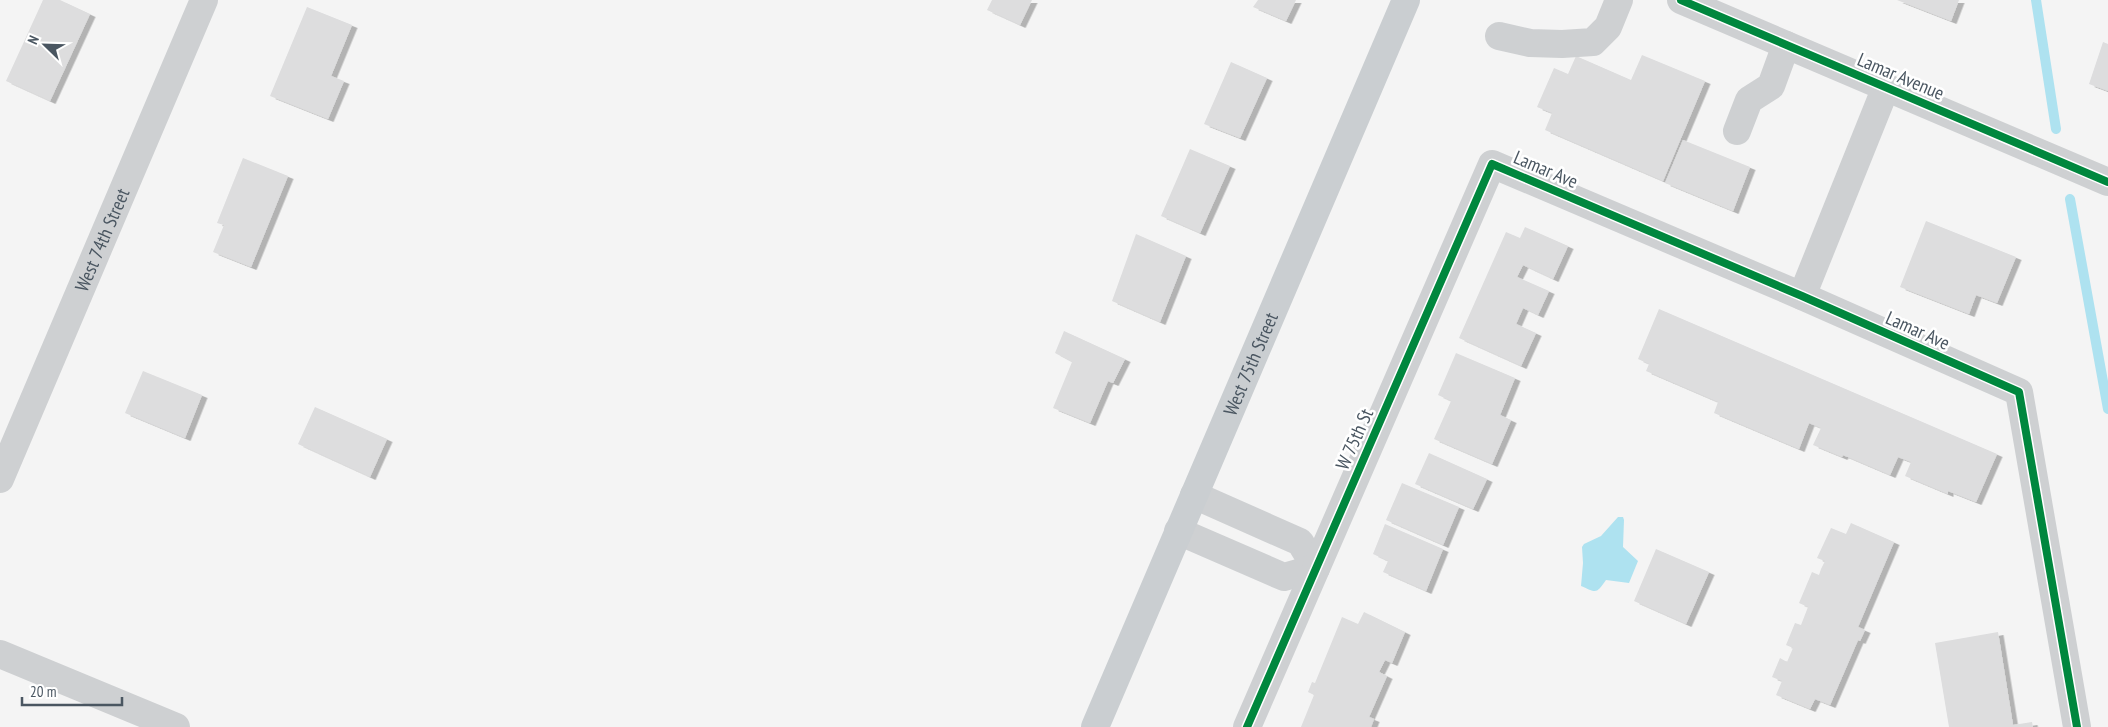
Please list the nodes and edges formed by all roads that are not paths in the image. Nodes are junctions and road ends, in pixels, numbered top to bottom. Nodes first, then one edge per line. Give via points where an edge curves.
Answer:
1 (204, 0) edge
2 (1406, 0) edge
3 (1619, 0) edge
4 (1681, 0) edge
5 (1499, 36) dead end
6 (1786, 45) junction
7 (1886, 87) junction
8 (1737, 131) dead end
9 (1492, 164) joint
10 (2108, 182) edge
11 (1802, 296) junction
12 (0, 479) edge
13 (1194, 495) junction
14 (1178, 531) junction
15 (1316, 568) junction
16 (0, 654) edge
17 (176, 727) edge
18 (1095, 727) edge
19 (1247, 727) edge
20 (2077, 727) edge

1 - 12 street, West 74th Street
2 - 13 main road, West 75th Street
3 - 5 street via 1608,27 1593,42 1530,43
4 - 6 street, Lamar Avenue
6 - 7 street, Lamar Avenue
6 - 8 street via 1771,86 1749,100
7 - 10 street, Lamar Avenue
7 - 11 street
9 - 11 street, Lamar Ave
9 - 15 street, W 75th St
11 - 20 street, Lamar Ave via 2019,392
13 - 14 main road, West 75th Street
13 - 15 street via 1300,542
14 - 15 street via 1284,577
14 - 18 main road, West 75th Street
15 - 19 street, W 75th St
16 - 17 street

